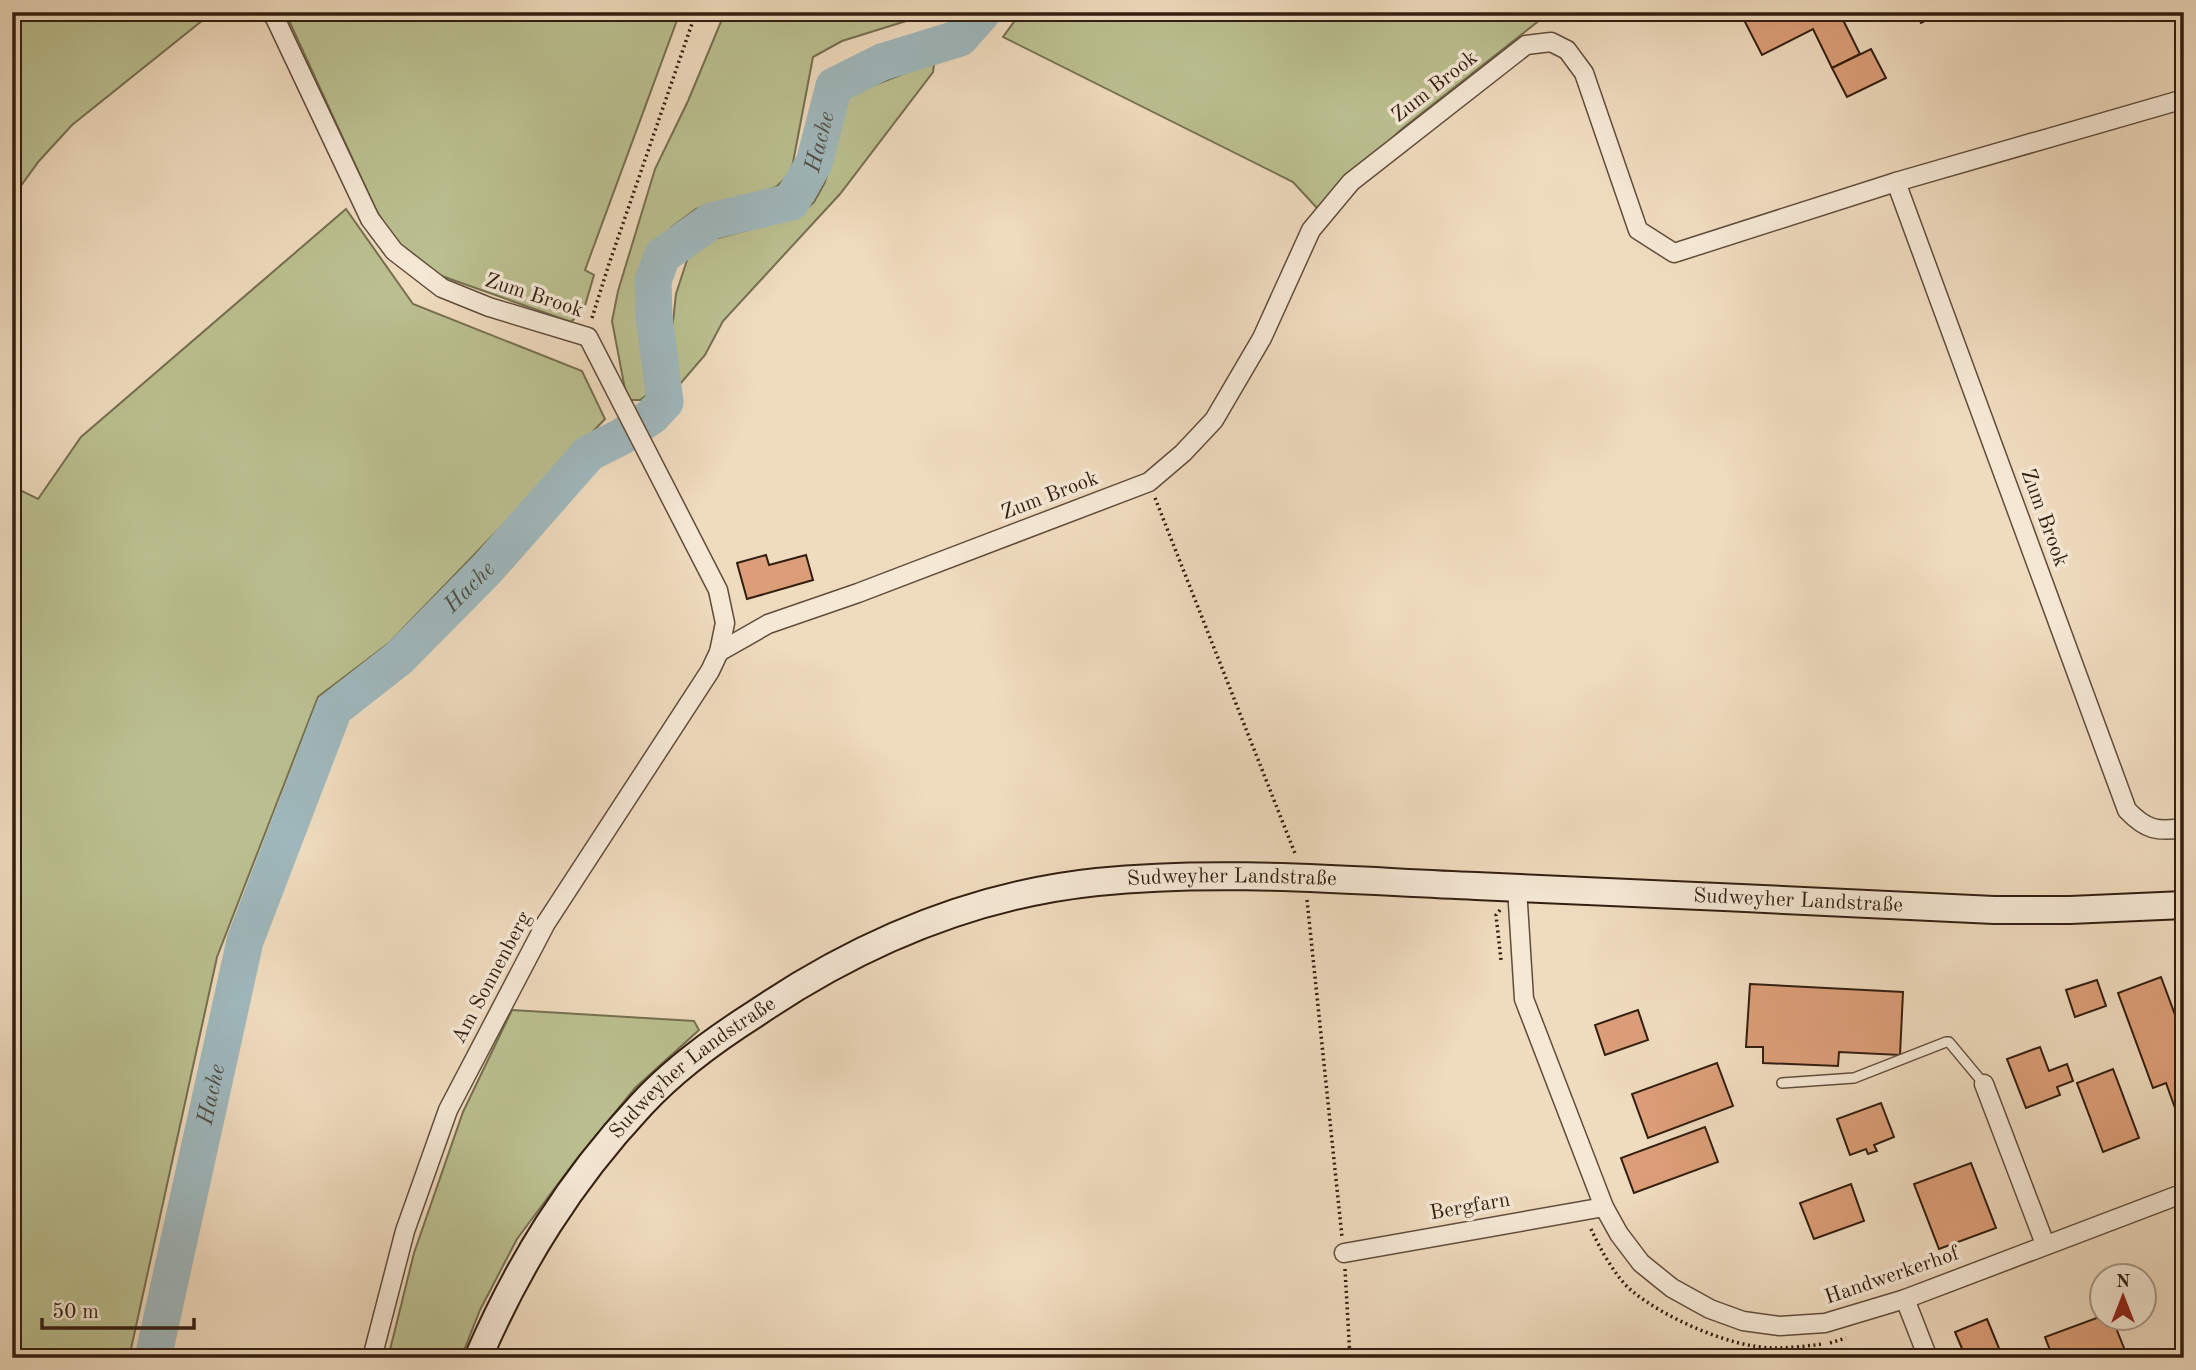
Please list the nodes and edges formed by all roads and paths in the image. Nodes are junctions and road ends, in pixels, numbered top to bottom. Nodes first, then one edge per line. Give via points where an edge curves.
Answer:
1 (270, 12) edge
2 (696, 12) edge
3 (2184, 99) edge
4 (1896, 183) junction
5 (587, 337) junction
6 (1149, 482) junction
7 (719, 652) junction
8 (2184, 828) edge
9 (1305, 879) junction
10 (1517, 888) junction
11 (2184, 905) edge
12 (1501, 964) dead end
13 (1782, 1083) dead end
14 (1984, 1084) joint
15 (2184, 1193) edge
16 (1604, 1207) junction
17 (1584, 1210) junction
18 (2045, 1244) junction
19 (1344, 1253) junction
20 (1905, 1299) junction
21 (1849, 1337) dead end
22 (372, 1358) edge
23 (478, 1358) edge
24 (1350, 1358) edge
25 (1928, 1358) edge

1 - 5 street, Zum Brook via 370,219 394,251 442,288
2 - 5 path
3 - 4 street, Zum Brook
4 - 6 street, Zum Brook via 1674,253 1638,230 1584,73 1567,50 1551,42 1526,45 1351,182 1311,230 1262,338 1214,420
4 - 8 street, Zum Brook via 2127,810 2141,825 2164,831
5 - 7 street, Zum Brook via 718,590 725,623
6 - 7 street, Zum Brook via 768,624
6 - 9 path
7 - 22 street, Am Sonnenberg via 546,923 448,1110 405,1231
9 - 10 main road, Sudweyher Landstraße
9 - 19 path
9 - 23 main road, Sudweyher Landstraße via 1168,877 1094,882 1024,894 918,925 818,974 735,1027 643,1103 581,1175 530,1250
10 - 11 main road, Sudweyher Landstraße via 1994,910
10 - 12 path via 1496,915
10 - 16 street, Handwerkerhof via 1524,999
13 - 14 lane via 1854,1077 1949,1042
14 - 18 street
15 - 18 street, Handwerkerhof
16 - 17 street, Bergfarn
16 - 20 street, Handwerkerhof via 1641,1263 1672,1288 1743,1321 1780,1326 1825,1323
17 - 19 street, Bergfarn
17 - 21 path via 1598,1246 1630,1290 1671,1317 1709,1333 1772,1348
18 - 20 street, Handwerkerhof
19 - 24 path
20 - 25 street

